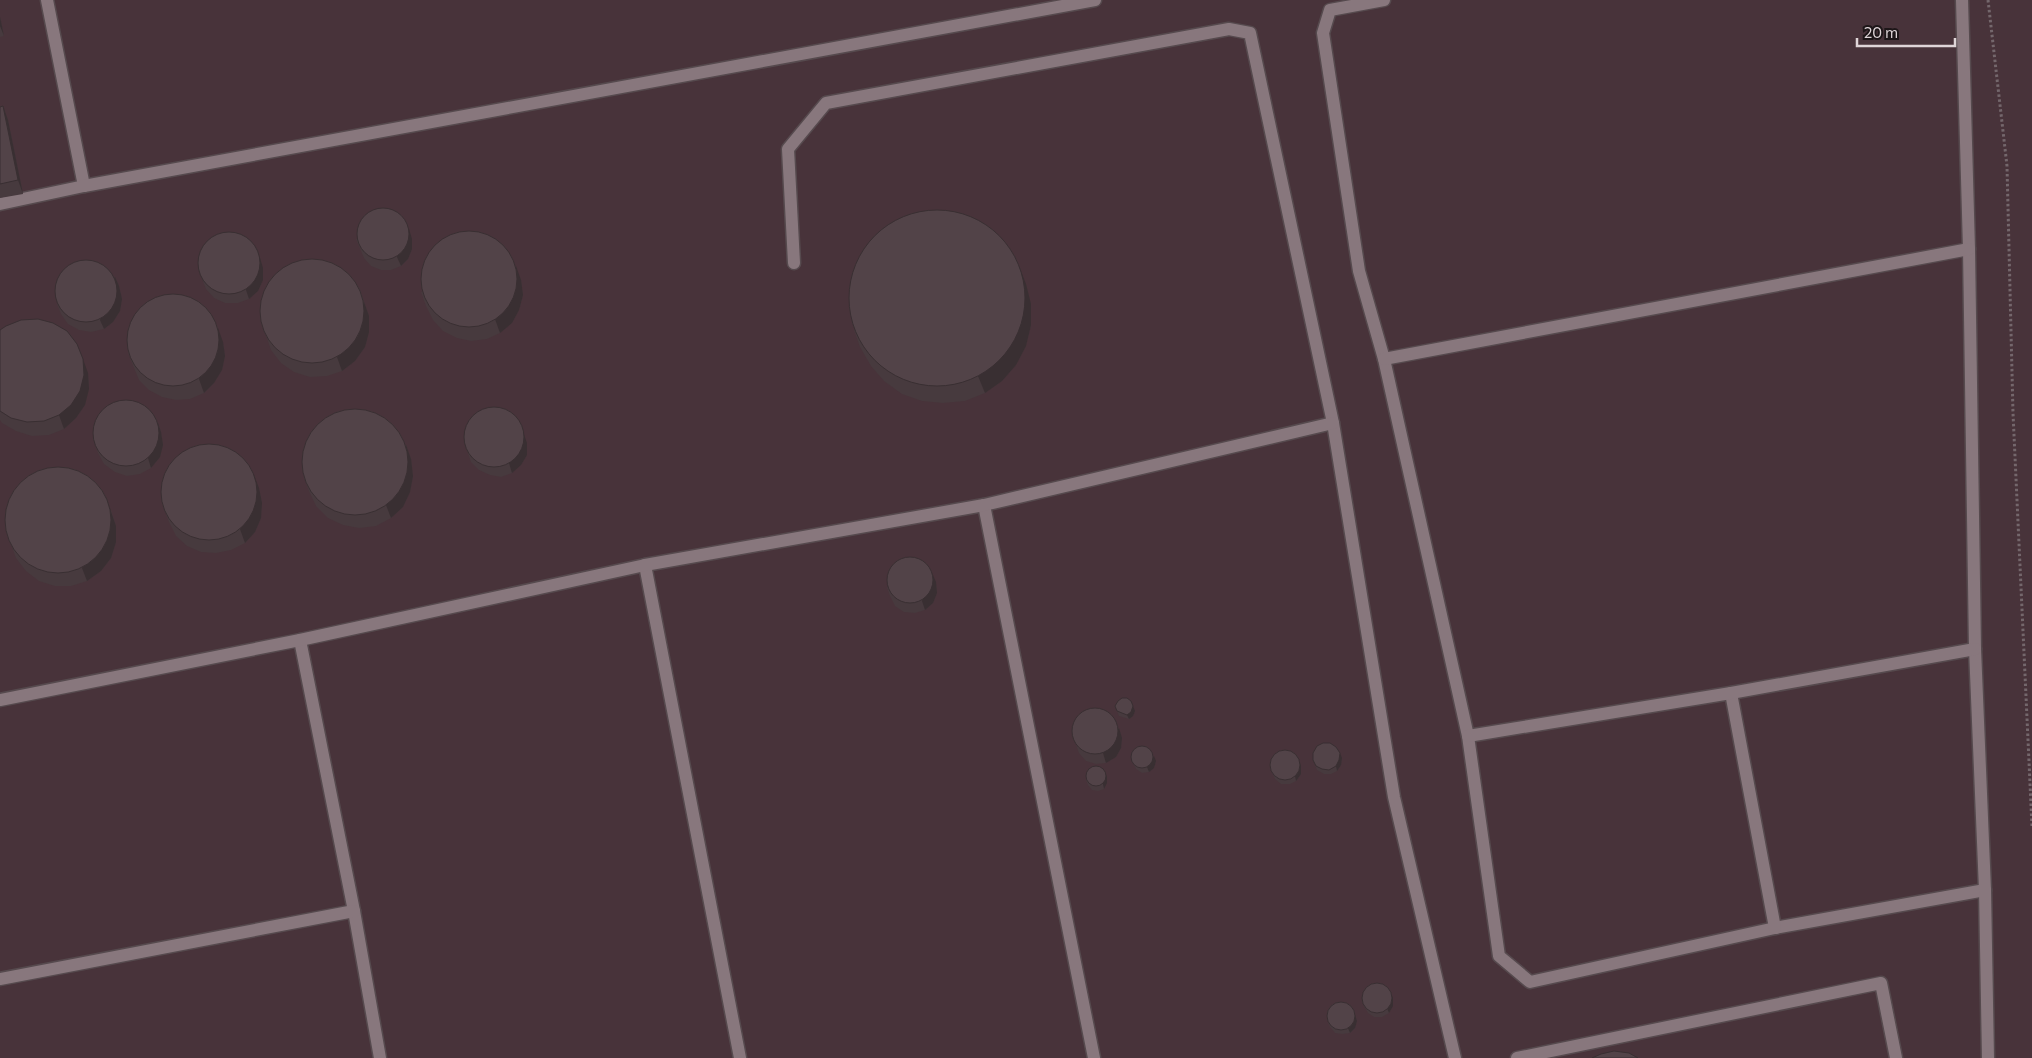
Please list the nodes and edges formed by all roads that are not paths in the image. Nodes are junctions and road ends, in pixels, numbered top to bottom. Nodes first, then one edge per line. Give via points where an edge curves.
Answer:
1 (46, 0) edge
2 (1095, 0) edge
3 (1384, 0) edge
4 (1962, 0) edge
5 (84, 186) junction
6 (0, 204) edge
7 (1969, 250) junction
8 (794, 263) dead end
9 (1384, 359) junction
10 (1334, 423) junction
11 (984, 505) junction
12 (646, 565) junction
13 (300, 640) junction
14 (1975, 649) junction
15 (1731, 694) junction
16 (0, 700) edge
17 (1468, 736) junction
18 (1985, 890) junction
19 (354, 910) junction
20 (1775, 928) junction
21 (0, 979) edge
22 (380, 1058) edge
23 (740, 1058) edge
24 (1094, 1058) edge
25 (1455, 1058) edge
26 (1517, 1058) edge
27 (1896, 1058) edge
28 (1988, 1058) edge

1 - 5 lane
2 - 5 lane
3 - 9 lane via 1330,10 1324,33 1358,271
4 - 7 lane
5 - 6 lane
7 - 9 lane
7 - 14 lane
8 - 10 lane via 788,149 826,103 1229,29 1250,33
9 - 17 lane
10 - 11 lane
10 - 25 lane via 1394,797
11 - 12 lane
11 - 24 lane
12 - 13 lane
12 - 23 lane
13 - 16 lane
13 - 19 lane
14 - 15 lane
14 - 18 lane
15 - 17 lane
15 - 20 lane
17 - 20 lane via 1499,956 1530,982
18 - 20 lane
18 - 28 lane
19 - 21 lane
19 - 22 lane
26 - 27 lane via 1881,984

